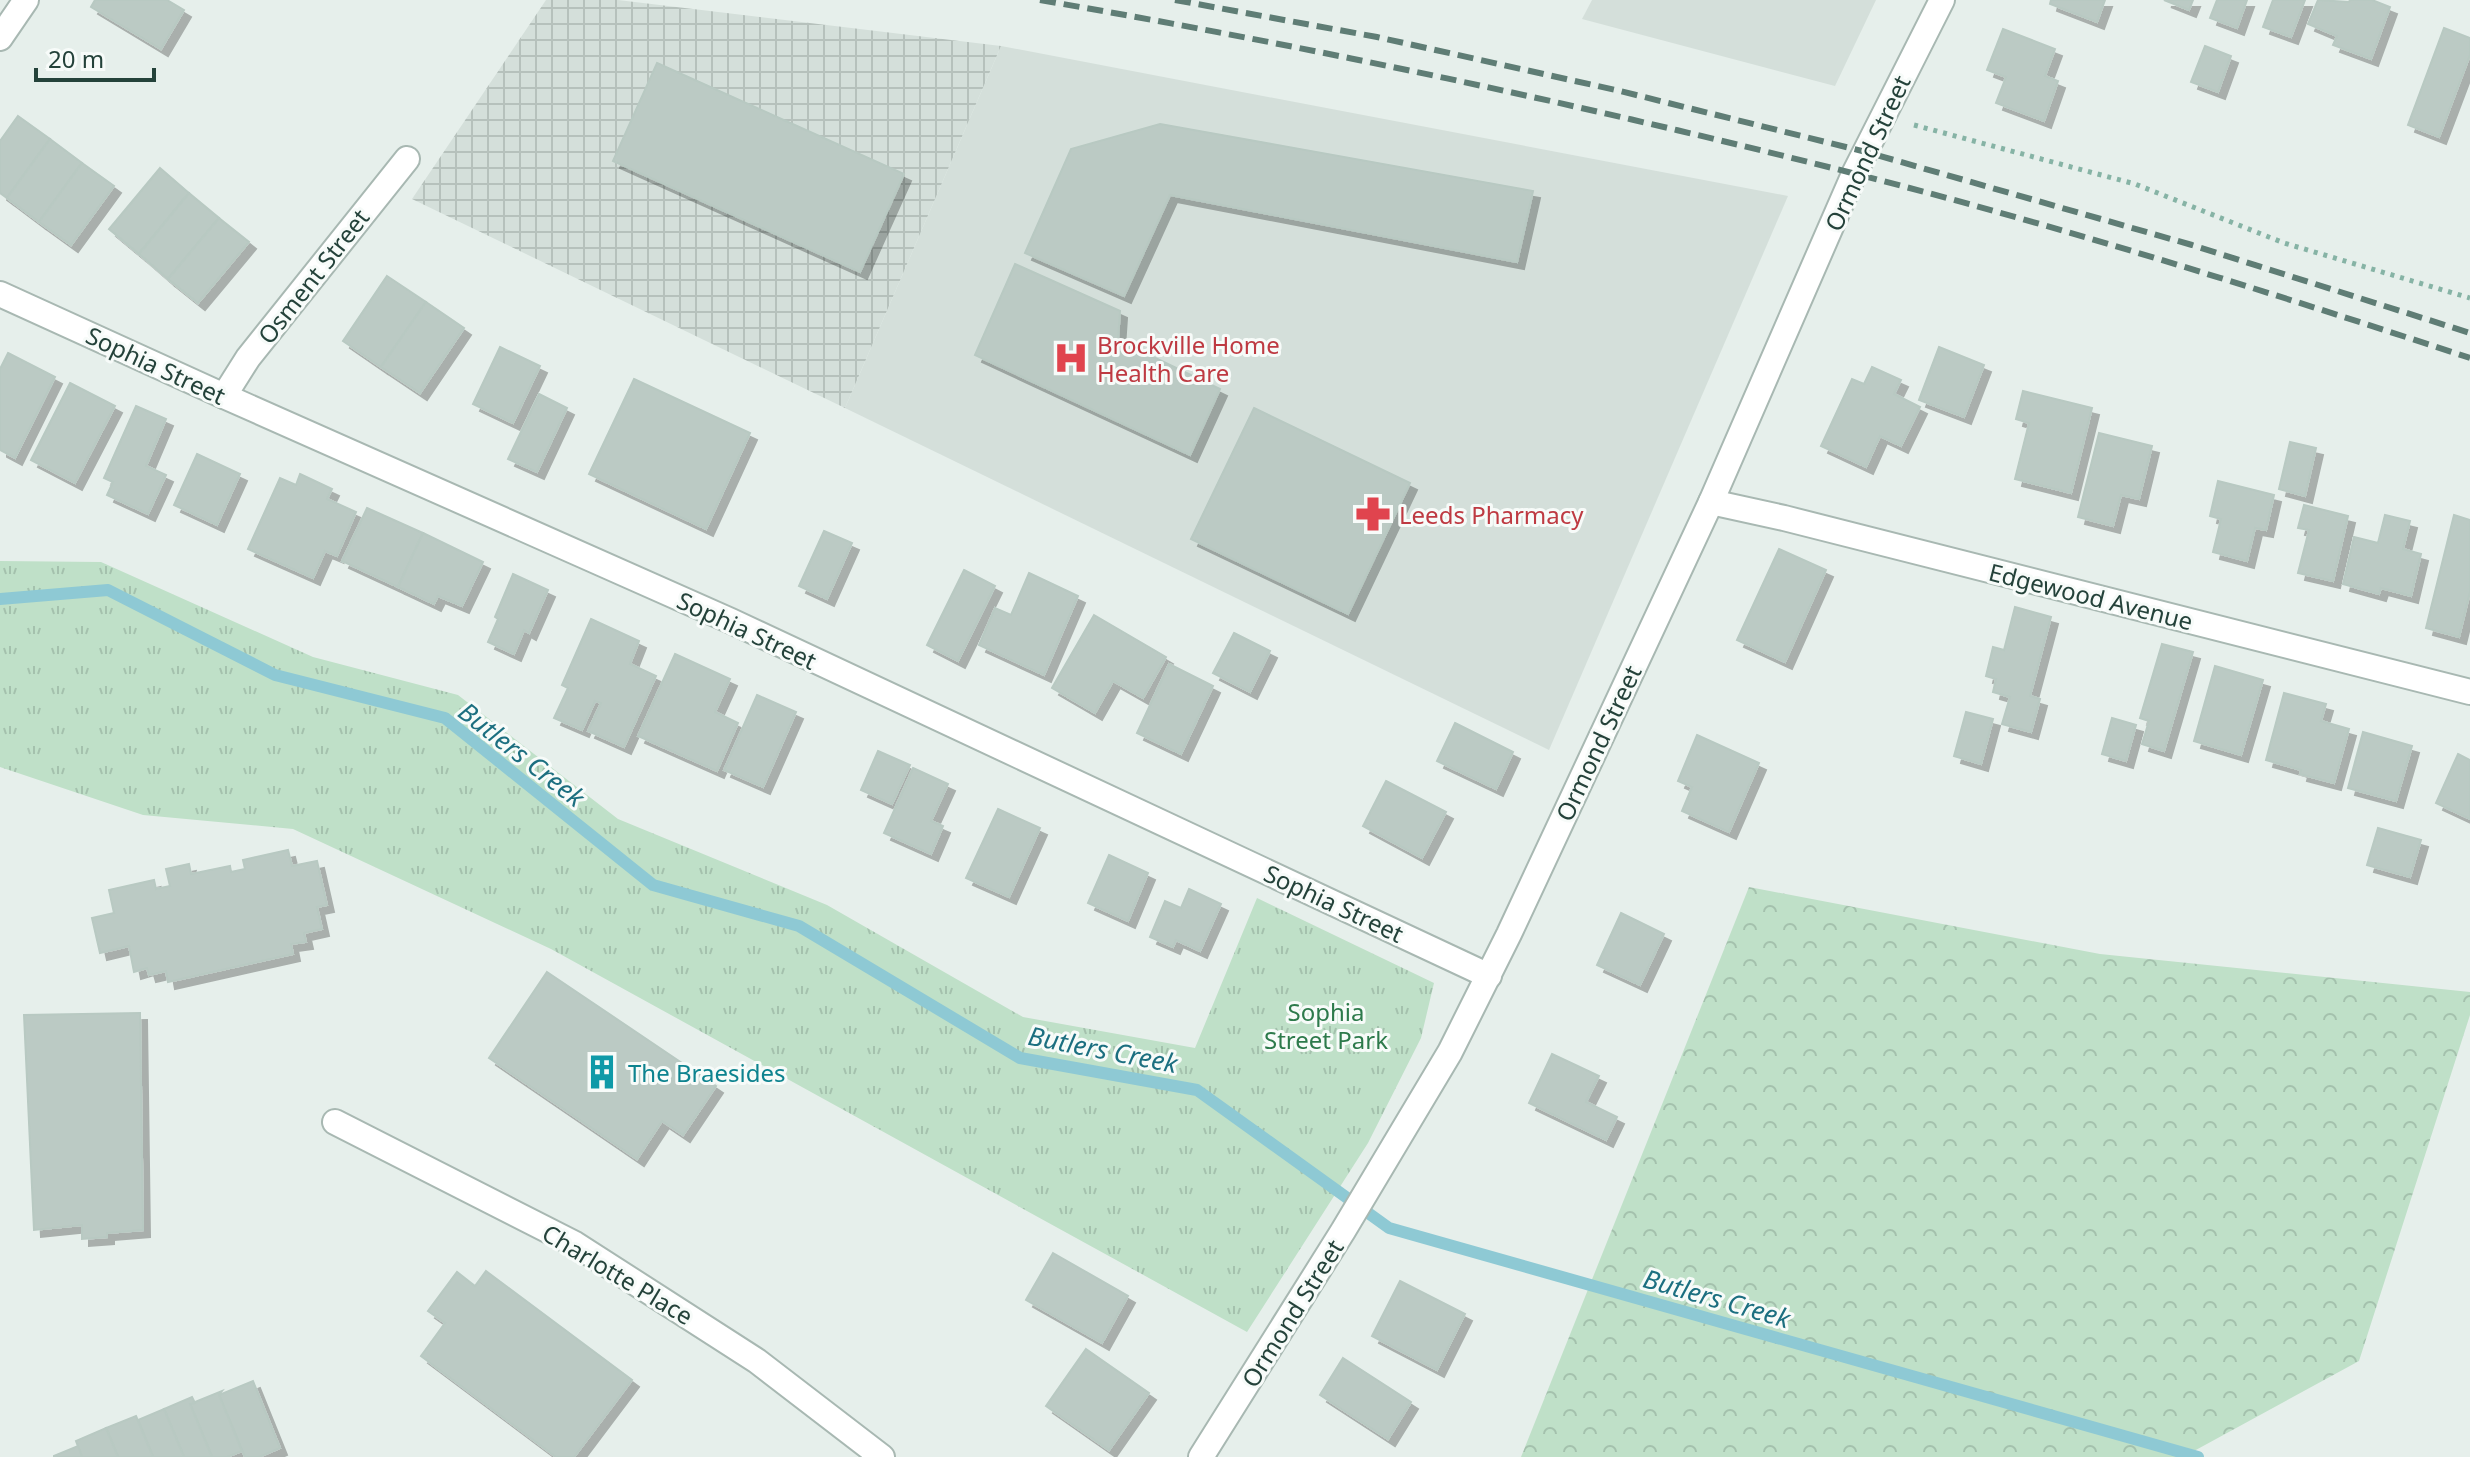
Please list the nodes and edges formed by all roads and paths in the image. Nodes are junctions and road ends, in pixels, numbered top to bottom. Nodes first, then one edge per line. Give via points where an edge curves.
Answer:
1 (26, 0) edge
2 (1942, 0) edge
3 (0, 38) edge
4 (1883, 117) junction
5 (407, 159) dead end
6 (0, 294) edge
7 (2470, 298) edge
8 (224, 396) junction
9 (1711, 502) junction
10 (2470, 692) edge
11 (1489, 976) junction
12 (335, 1122) dead end
13 (882, 1457) edge
14 (1201, 1457) edge

1 - 3 street
2 - 4 street, Ormond Street
4 - 7 path via 2135,184 2284,243
4 - 9 street, Ormond Street
5 - 8 street, Osment Street via 257,346
6 - 8 street, Sophia Street
8 - 11 street, Sophia Street via 731,621
9 - 10 street, Edgewood Avenue
9 - 11 street, Ormond Street
11 - 14 street, Ormond Street via 1378,1175
12 - 13 street, Charlotte Place via 575,1244 757,1361

